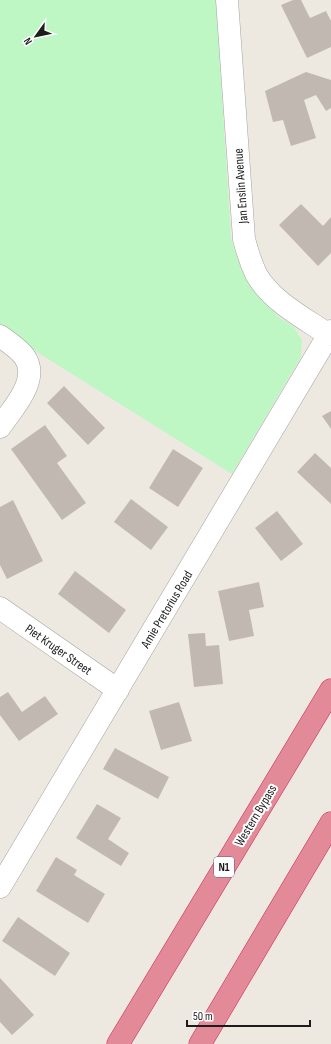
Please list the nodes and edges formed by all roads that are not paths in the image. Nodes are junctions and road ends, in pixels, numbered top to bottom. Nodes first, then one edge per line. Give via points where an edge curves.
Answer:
1 (227, 0) edge
2 (330, 333) edge
3 (0, 336) edge
4 (0, 427) edge
5 (0, 608) edge
6 (118, 690) junction
7 (331, 690) edge
8 (331, 823) edge
9 (1, 883) edge
10 (118, 1044) edge
11 (200, 1044) edge

1 - 2 street, Jan Enslin Avenue via 244,239 257,275 270,292 286,307
2 - 6 street, Amie Pretorius Road
3 - 4 street via 19,350 30,366 28,383
5 - 6 street, Piet Kruger Street
6 - 9 street, Amie Pretorius Road
7 - 10 highway, Western Bypass / N1
8 - 11 highway

